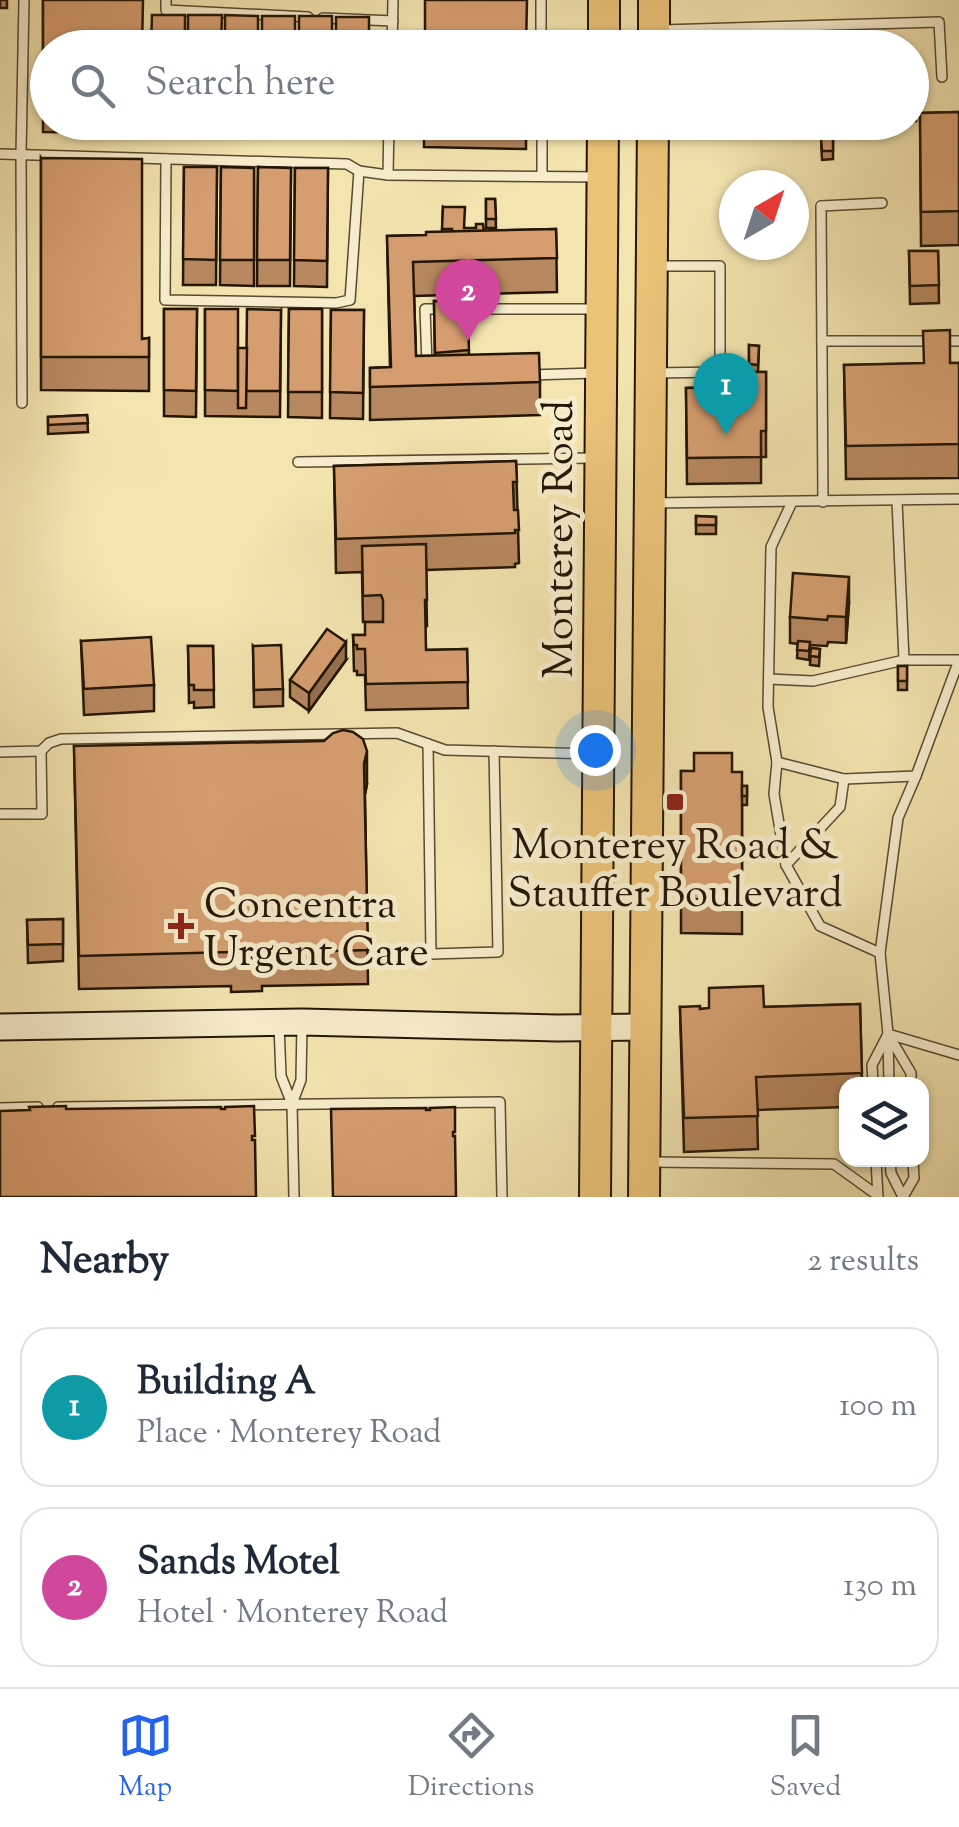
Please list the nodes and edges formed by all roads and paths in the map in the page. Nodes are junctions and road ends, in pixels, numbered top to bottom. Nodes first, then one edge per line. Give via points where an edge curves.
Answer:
1 (24, 0) edge
2 (166, 0) edge
3 (393, 0) edge
4 (541, 0) edge
5 (604, 0) edge
6 (392, 21) junction
7 (654, 26) edge
8 (392, 30) edge
9 (541, 30) edge
10 (604, 30) edge
11 (942, 77) dead end
12 (389, 140) edge
13 (542, 140) edge
14 (603, 140) edge
15 (653, 140) edge
16 (0, 154) edge
17 (21, 154) junction
18 (166, 159) junction
19 (359, 171) junction
20 (388, 175) junction
21 (542, 176) junction
22 (602, 177) junction
23 (882, 203) dead end
24 (652, 266) junction
25 (602, 309) junction
26 (822, 340) junction
27 (959, 341) edge
28 (652, 372) junction
29 (601, 373) junction
30 (516, 375) edge
31 (427, 377) edge
32 (22, 403) dead end
33 (601, 458) junction
34 (298, 462) dead end
35 (959, 499) edge
36 (898, 501) junction
37 (792, 502) junction
38 (823, 502) junction
39 (650, 503) junction
40 (904, 660) junction
41 (769, 679) junction
42 (428, 744) junction
43 (41, 751) junction
44 (494, 751) junction
45 (0, 752) edge
46 (598, 754) junction
47 (777, 762) junction
48 (916, 776) junction
49 (844, 779) junction
50 (0, 814) edge
51 (786, 865) junction
52 (880, 953) junction
53 (290, 1022) junction
54 (0, 1027) edge
55 (596, 1027) junction
56 (646, 1027) junction
57 (888, 1034) junction
58 (959, 1055) edge
59 (873, 1077) edge
60 (889, 1077) edge
61 (911, 1077) edge
62 (292, 1104) junction
63 (0, 1108) edge
64 (644, 1161) junction
65 (876, 1167) edge
66 (891, 1167) edge
67 (913, 1167) edge
68 (878, 1196) edge
69 (294, 1197) edge
70 (502, 1197) edge
71 (594, 1197) edge
72 (644, 1197) edge
73 (904, 1197) edge

1 - 17 lane
2 - 6 lane via 166,10
3 - 6 lane
4 - 9 lane
5 - 10 main road
6 - 8 lane
7 - 11 lane via 939,22
12 - 20 lane
13 - 21 lane
14 - 22 main road, Monterey Road
15 - 24 main road
16 - 17 lane
17 - 18 lane
17 - 32 lane
18 - 19 lane via 346,164
18 - 19 lane via 165,300 350,300
19 - 20 lane
20 - 21 lane
21 - 22 lane
22 - 25 main road, Monterey Road
23 - 26 lane via 821,206
24 - 28 main road
24 - 28 lane via 720,266 720,372
25 - 29 main road, Monterey Road
25 - 31 lane via 425,310
26 - 27 lane
26 - 38 lane
28 - 29 main road
28 - 39 main road
29 - 30 lane
29 - 33 main road, Monterey Road
33 - 34 lane
33 - 46 main road, Monterey Road
35 - 36 lane
36 - 38 lane
36 - 40 lane
37 - 38 lane
37 - 39 lane
37 - 41 lane via 771,547
39 - 56 main road
40 - 41 lane via 813,681
40 - 48 lane via 959,660
41 - 47 lane
42 - 43 lane via 397,734 101,738 61,739
42 - 44 lane
42 - 44 lane via 431,954 498,952
43 - 45 lane
43 - 50 lane via 42,814
44 - 46 lane
46 - 55 main road, Monterey Road
47 - 49 lane
47 - 51 lane via 774,794
48 - 49 lane
48 - 52 lane via 898,818
49 - 51 lane via 840,807
51 - 52 lane via 820,926
52 - 57 lane
53 - 54 street
53 - 55 street
53 - 62 lane via 281,1076
53 - 62 lane via 302,1080
55 - 56 street
55 - 71 main road, Monterey Road
56 - 64 main road
57 - 58 lane
57 - 59 lane
57 - 60 lane
57 - 61 lane
62 - 63 lane
62 - 69 lane
62 - 70 lane via 500,1102
64 - 68 lane via 834,1164
64 - 72 main road
65 - 68 lane
66 - 73 lane
67 - 73 lane

